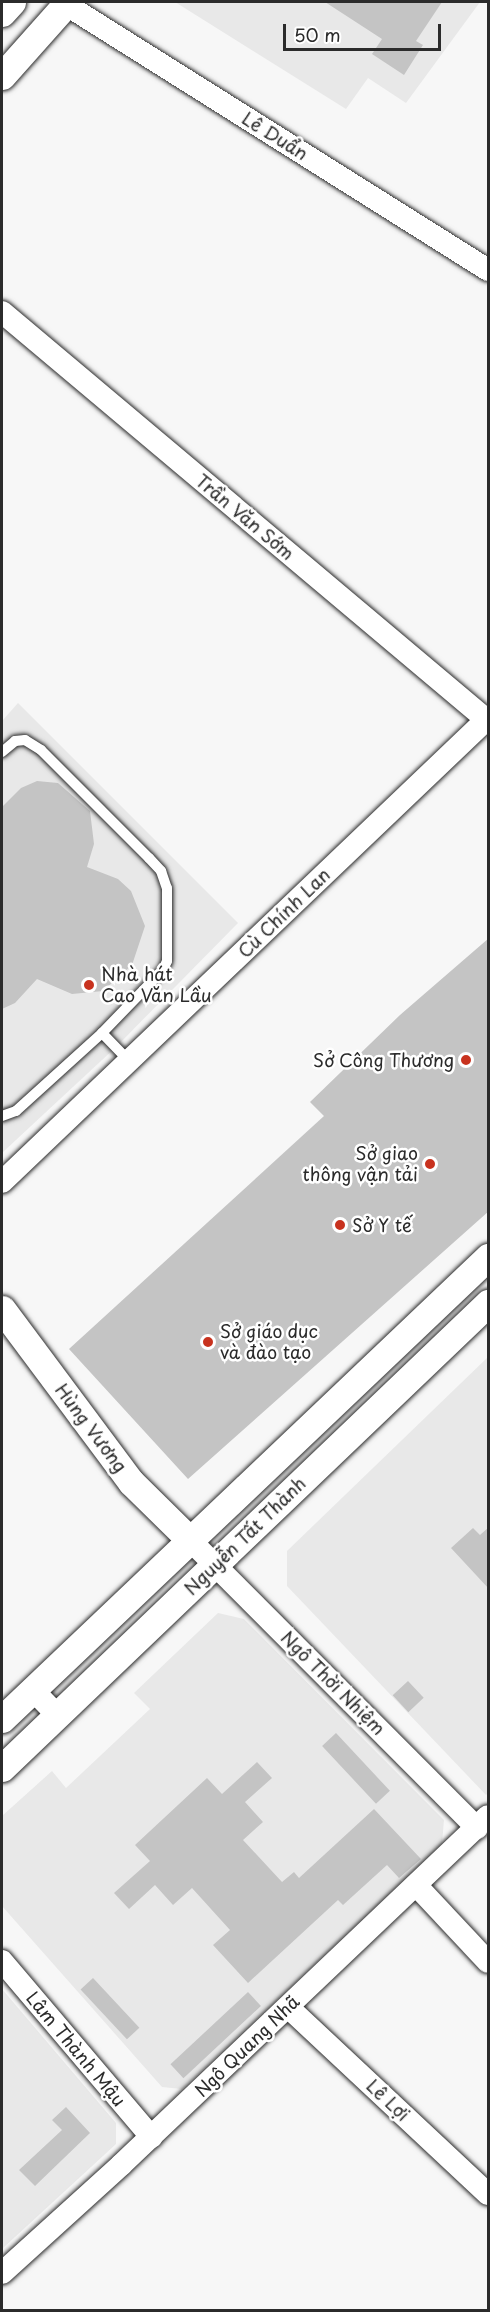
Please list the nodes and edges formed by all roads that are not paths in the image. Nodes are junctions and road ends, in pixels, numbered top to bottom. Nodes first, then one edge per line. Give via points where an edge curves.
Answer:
1 (12, 2) edge
2 (65, 2) edge
3 (2, 13) edge
4 (2, 76) edge
5 (489, 270) edge
6 (2, 312) edge
7 (488, 720) edge
8 (2, 752) edge
9 (102, 1033) junction
10 (129, 1061) junction
11 (2, 1116) edge
12 (2, 1182) edge
13 (489, 1257) edge
14 (489, 1303) edge
15 (2, 1309) edge
16 (395, 1345) junction
17 (419, 1370) junction
18 (189, 1539) junction
19 (215, 1565) junction
20 (32, 1689) junction
21 (56, 1714) junction
22 (2, 1719) edge
23 (2, 1768) edge
24 (483, 1822) edge
25 (416, 1885) junction
26 (2, 1961) edge
27 (489, 1962) edge
28 (288, 2007) junction
29 (151, 2137) junction
30 (489, 2194) edge
31 (2, 2273) edge

1 - 3 street
2 - 4 street
2 - 5 street, Lê Duẩn
6 - 7 street, Trần Văn Sớm
7 - 10 street, Cù Chính Lan
8 - 9 lane via 15,741 25,740 41,750 161,870 167,888 167,961 163,970
9 - 10 lane
9 - 11 lane via 16,1111
10 - 12 street, Cù Chính Lan
13 - 16 street, Nguyễn Tất Thành
14 - 17 street, Nguyễn Tất Thành
15 - 18 street, Hùng Vương via 130,1482
16 - 17 street
16 - 18 street, Nguyễn Tất Thành
17 - 19 street, Nguyễn Tất Thành
18 - 19 street, Ngô Thời Nhiệm
18 - 20 street, Nguyễn Tất Thành
19 - 21 street, Nguyễn Tất Thành
19 - 24 street, Ngô Thời Nhiệm
20 - 21 street
20 - 22 street, Nguyễn Tất Thành
21 - 23 street, Nguyễn Tất Thành
24 - 25 street, Ngô Quang Nhã
25 - 27 street
25 - 28 street, Ngô Quang Nhã
26 - 29 street, Lâm Thành Mậu
28 - 29 street, Ngô Quang Nhã
28 - 30 street, Lê Lợi
29 - 31 street, Ngô Quang Nhã

